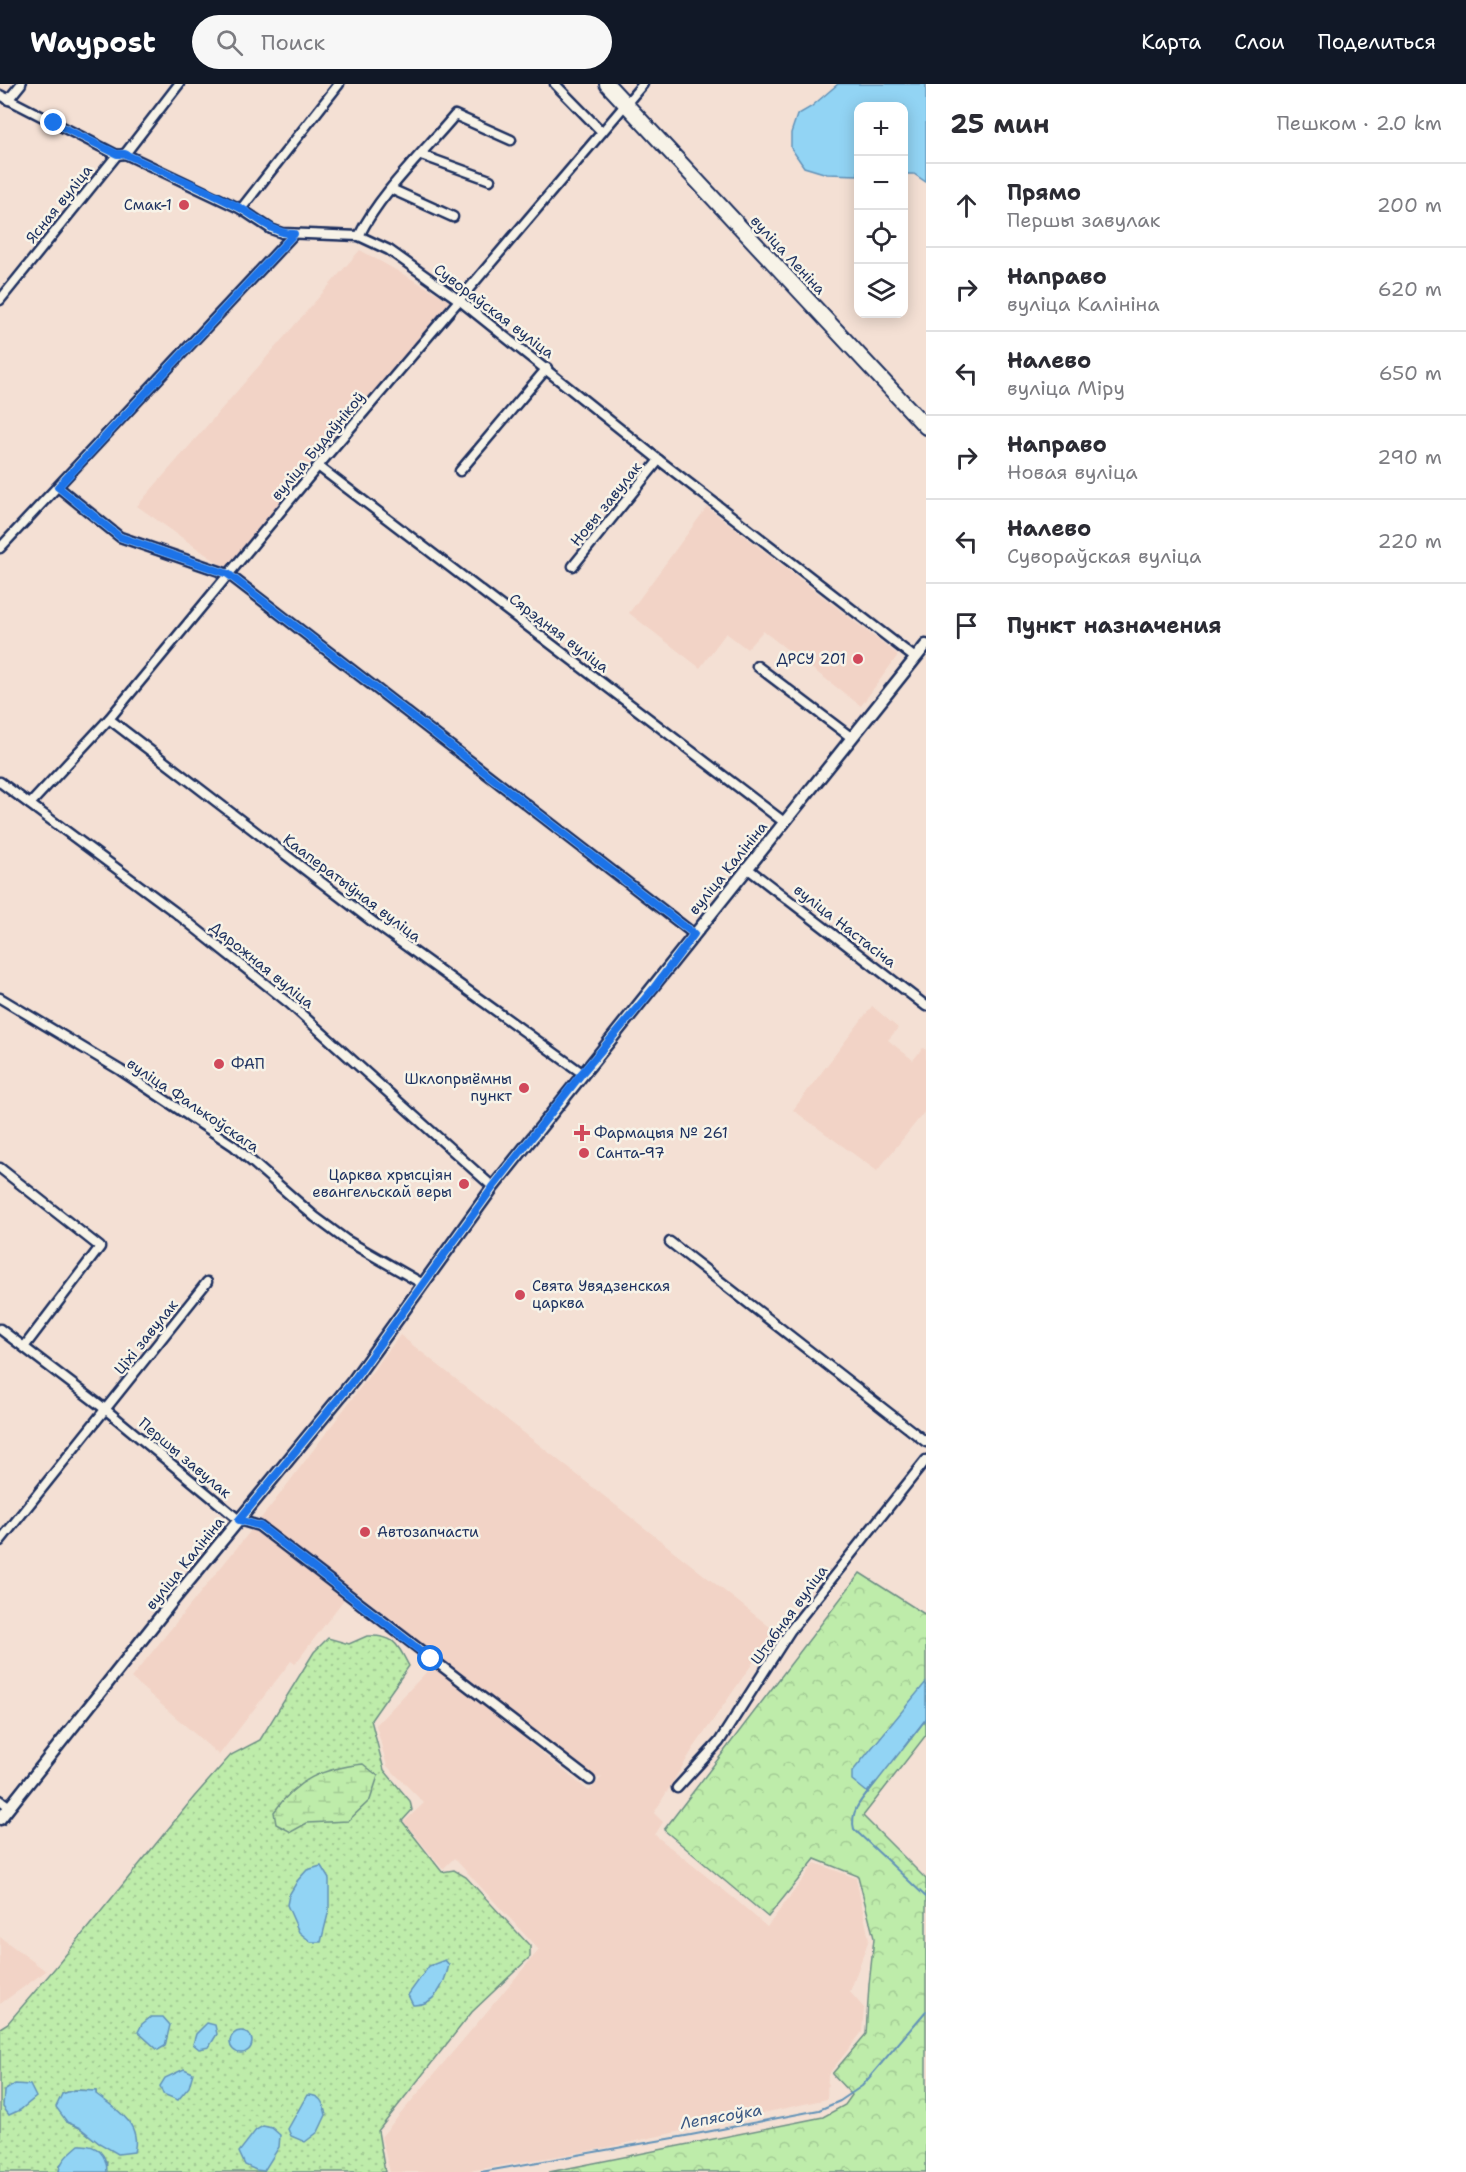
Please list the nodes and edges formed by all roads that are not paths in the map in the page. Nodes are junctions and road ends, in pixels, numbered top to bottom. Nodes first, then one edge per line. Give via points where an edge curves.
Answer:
1 (21, 84) edge
2 (180, 84) edge
3 (339, 84) edge
4 (555, 84) edge
5 (607, 84) edge
6 (644, 84) edge
7 (0, 95) edge
8 (8, 100) junction
9 (626, 105) junction
10 (602, 132) junction
11 (511, 140) dead end
12 (121, 154) junction
13 (421, 155) junction
14 (490, 180) dead end
15 (391, 189) junction
16 (241, 209) junction
17 (453, 217) dead end
18 (294, 234) junction
19 (359, 236) junction
20 (0, 300) edge
21 (459, 300) junction
22 (547, 368) junction
23 (926, 427) edge
24 (659, 460) junction
25 (318, 466) junction
26 (460, 471) dead end
27 (58, 487) junction
28 (0, 548) edge
29 (573, 566) dead end
30 (228, 574) junction
31 (926, 645) edge
32 (915, 658) junction
33 (757, 666) dead end
34 (109, 719) junction
35 (852, 738) junction
36 (0, 782) edge
37 (30, 804) junction
38 (784, 822) junction
39 (747, 868) junction
40 (694, 934) junction
41 (0, 998) edge
42 (926, 1006) edge
43 (582, 1073) junction
44 (0, 1168) edge
45 (493, 1187) junction
46 (670, 1242) dead end
47 (207, 1282) dead end
48 (423, 1284) junction
49 (0, 1329) edge
50 (24, 1347) junction
51 (105, 1409) junction
52 (926, 1442) edge
53 (926, 1460) edge
54 (239, 1520) junction
55 (0, 1541) edge
56 (590, 1780) dead end
57 (677, 1788) dead end
58 (0, 1800) edge
59 (10, 1807) junction
60 (0, 1819) edge

1 - 8 street
2 - 12 street, Ясная вуліца
3 - 16 street
4 - 10 street
5 - 9 main road, вуліца Леніна
6 - 9 street, вуліца Будаўнікоў
7 - 8 street, Сувораўская вуліца
8 - 12 street, Сувораўская вуліца
9 - 10 street, вуліца Будаўнікоў
9 - 23 main road, вуліца Леніна
10 - 21 street, вуліца Будаўнікоў
11 - 13 street via 455,115
12 - 16 street, Сувораўская вуліца
12 - 20 street, Ясная вуліца
13 - 14 street
13 - 15 street
15 - 17 street
15 - 19 street
16 - 18 street, Сувораўская вуліца via 272,229
18 - 19 street, Сувораўская вуліца
18 - 27 street
19 - 21 street, Сувораўская вуліца via 389,249
21 - 22 street, Сувораўская вуліца
21 - 25 street, вуліца Будаўнікоў
22 - 24 street, Сувораўская вуліца
22 - 26 street
24 - 29 street, Новы завулак
24 - 32 street, Сувораўская вуліца
25 - 30 street, вуліца Будаўнікоў
25 - 38 street, Сярэдняя вуліца
27 - 28 street
27 - 30 street via 120,537
30 - 34 street, вуліца Будаўнікоў
30 - 40 street
31 - 32 street, вуліца Калініна
32 - 35 street, вуліца Калініна
33 - 35 street
34 - 37 street, вуліца Будаўнікоў
34 - 43 street, Кааператыўная вуліца via 377,925
35 - 38 street, вуліца Калініна
36 - 37 street, Дарожная вуліца
37 - 45 street, Дарожная вуліца via 289,1003
38 - 39 street, вуліца Калініна
39 - 40 street, вуліца Калініна
39 - 42 street, вуліца Настасіча
40 - 43 street, вуліца Калініна
41 - 48 street, вуліца Фалькоўскага via 234,1146 346,1240
43 - 45 street, вуліца Калініна
44 - 50 street via 100,1246
45 - 48 street, вуліца Калініна
46 - 52 street
47 - 51 street, Ціхі завулак
48 - 54 street, вуліца Калініна via 353,1381
49 - 50 street, Першы завулак
50 - 51 street, Першы завулак
51 - 54 street, Першы завулак
51 - 55 street, Ціхі завулак
53 - 57 street, Штабная вуліца via 790,1631 719,1742
54 - 56 street, Першы завулак via 260,1526
54 - 59 street, вуліца Калініна
58 - 59 street
59 - 60 street, вуліца Калініна

